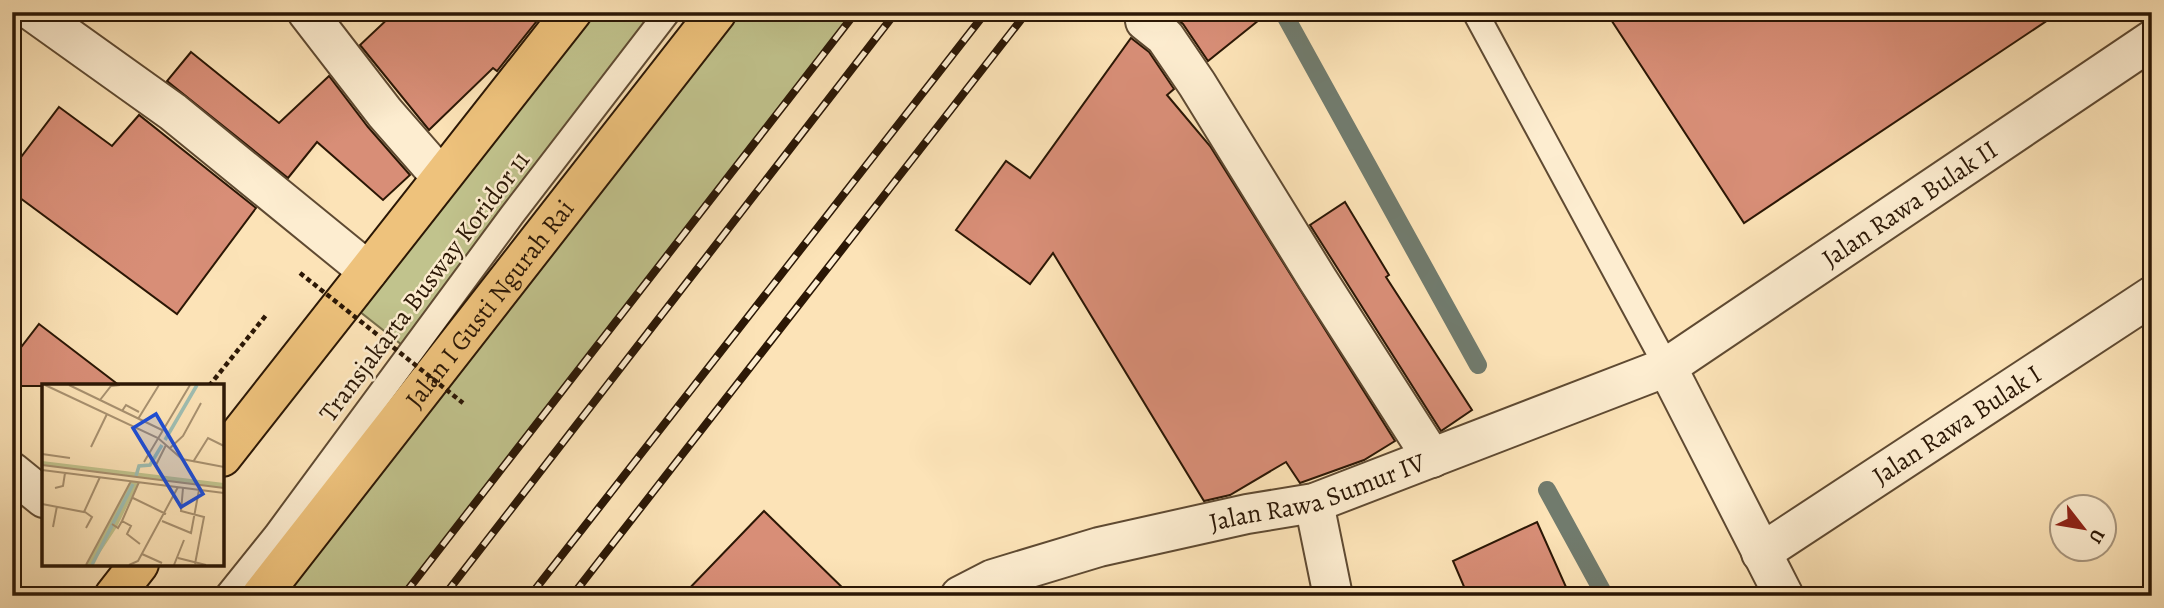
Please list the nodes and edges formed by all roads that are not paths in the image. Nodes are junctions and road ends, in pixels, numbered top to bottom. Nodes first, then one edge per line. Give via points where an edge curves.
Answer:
1 (33, 12) edge
2 (307, 12) edge
3 (572, 12) edge
4 (668, 12) edge
5 (716, 12) edge
6 (1475, 12) edge
7 (1145, 21) dead end
8 (2152, 40) edge
9 (441, 177) junction
10 (368, 271) junction
11 (2152, 296) edge
12 (1667, 367) junction
13 (224, 454) edge
14 (1432, 458) junction
15 (12, 472) edge
16 (42, 496) edge
17 (1314, 503) junction
18 (1762, 553) junction
19 (227, 596) edge
20 (261, 596) edge
21 (960, 596) edge
22 (1333, 596) edge
23 (1784, 596) edge

1 - 10 street via 173,112
2 - 9 street
3 - 9 main road
4 - 19 lane, Transjakarta Busway Koridor 11
5 - 20 main road, Jalan I Gusti Ngurah Rai
6 - 12 lane
7 - 14 street via 1165,37 1197,83
8 - 12 street, Jalan Rawa Bulak II
9 - 10 main road
10 - 13 main road
11 - 18 street, Jalan Rawa Bulak I
12 - 14 street, Jalan Rawa Sumur IV
12 - 18 street
14 - 17 street, Jalan Rawa Sumur IV
15 - 16 street
17 - 21 street, Jalan Rawa Sumur IV via 1099,547 993,579
17 - 22 street
18 - 23 street

